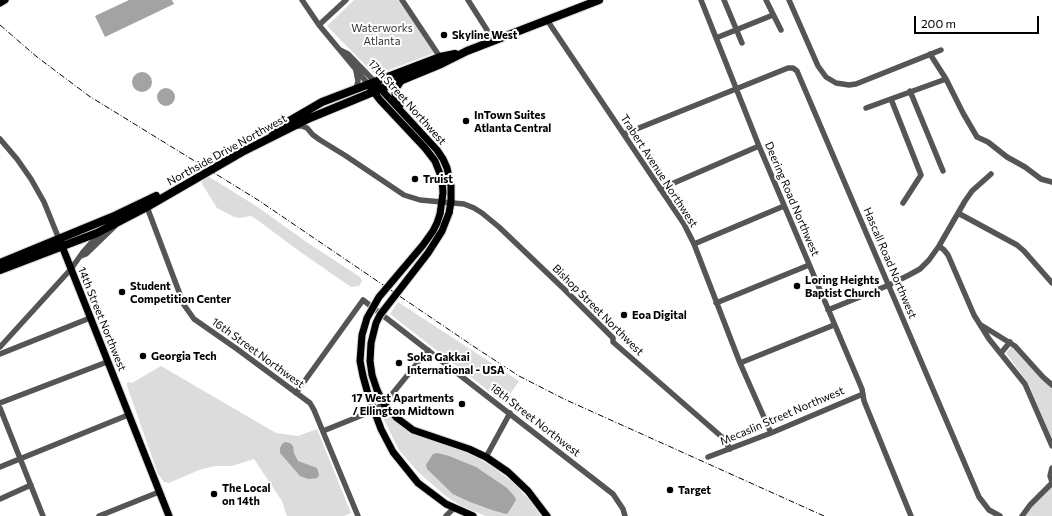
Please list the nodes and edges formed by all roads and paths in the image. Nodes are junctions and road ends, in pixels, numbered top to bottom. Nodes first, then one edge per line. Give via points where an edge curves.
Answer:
1 (5, 0) edge
2 (302, 0) edge
3 (346, 0) edge
4 (402, 0) edge
5 (468, 0) edge
6 (599, 0) edge
7 (701, 0) edge
8 (724, 0) edge
9 (766, 0) edge
10 (789, 0) edge
11 (0, 3) edge
12 (773, 15) junction
13 (547, 20) junction
14 (319, 25) junction
15 (736, 30) junction
16 (781, 30) dead end
17 (716, 38) junction
18 (494, 41) junction
19 (742, 43) dead end
20 (338, 49) junction
21 (941, 50) dead end
22 (467, 51) junction
23 (930, 54) junction
24 (440, 57) junction
25 (356, 69) junction
26 (946, 79) junction
27 (401, 80) junction
28 (371, 83) junction
29 (356, 88) junction
30 (736, 88) junction
31 (377, 90) junction
32 (910, 91) junction
33 (891, 98) junction
34 (866, 108) dead end
35 (406, 116) junction
36 (310, 118) junction
37 (290, 127) junction
38 (624, 134) junction
39 (313, 135) junction
40 (0, 139) edge
41 (759, 146) junction
42 (943, 171) dead end
43 (991, 174) dead end
44 (1052, 182) edge
45 (660, 189) junction
46 (442, 201) junction
47 (451, 202) junction
48 (903, 203) dead end
49 (784, 206) junction
50 (146, 207) junction
51 (958, 213) junction
52 (112, 217) junction
53 (120, 222) junction
54 (103, 230) junction
55 (60, 243) junction
56 (694, 244) junction
57 (939, 246) junction
58 (80, 256) junction
59 (0, 263) edge
60 (809, 265) junction
61 (70, 268) junction
62 (0, 270) edge
63 (1052, 283) edge
64 (888, 285) junction
65 (716, 303) junction
66 (828, 310) junction
67 (90, 318) junction
68 (980, 324) junction
69 (834, 325) junction
70 (1010, 342) junction
71 (0, 347) edge
72 (428, 350) junction
73 (1001, 353) junction
74 (0, 354) edge
75 (107, 362) junction
76 (740, 362) junction
77 (1052, 385) edge
78 (296, 393) junction
79 (863, 394) junction
80 (0, 403) edge
81 (384, 404) junction
82 (0, 408) edge
83 (374, 410) junction
84 (510, 413) junction
85 (128, 415) junction
86 (323, 431) junction
87 (771, 432) junction
88 (1052, 446) edge
89 (730, 449) junction
90 (708, 457) dead end
91 (486, 458) junction
92 (20, 459) junction
93 (0, 467) edge
94 (1052, 468) edge
95 (1052, 482) edge
96 (31, 485) junction
97 (159, 492) junction
98 (0, 499) edge
99 (454, 508) junction
100 (43, 516) edge
101 (99, 516) edge
102 (169, 516) edge
103 (358, 516) edge
104 (446, 516) edge
105 (473, 516) edge
106 (547, 516) edge
107 (625, 516) edge
108 (911, 516) edge
109 (1000, 516) edge
110 (1022, 516) edge

1 - 11 main road
2 - 14 street, 17th Street Northwest
3 - 14 street
4 - 24 street
5 - 18 street
6 - 13 highway, Northside Drive Northwest
7 - 17 street, Deering Road Northwest
8 - 15 street
9 - 12 street
10 - 23 street via 818,66 826,77 836,83 856,84
12 - 15 street
12 - 16 street
13 - 18 highway, Northside Drive Northwest
13 - 38 street, Trabert Avenue Northwest
14 - 20 street, 17th Street Northwest
15 - 17 street
15 - 19 street
17 - 30 street, Deering Road Northwest
18 - 22 highway, Northside Drive Northwest
20 - 25 street, 17th Street Northwest
20 - 28 street, 17th Street Northwest via 348,54
21 - 23 street
22 - 24 highway, Northside Drive Northwest
22 - 27 highway, Northside Drive Northwest
23 - 26 street
24 - 28 highway, Northside Drive Northwest
25 - 28 street, 17th Street Northwest
25 - 29 street
26 - 32 street
26 - 44 street via 978,137 1041,178
27 - 31 highway, Northside Drive Northwest
27 - 35 main road via 395,94
28 - 29 highway, Northside Drive Northwest
28 - 31 main road, 17th Street Northwest
29 - 52 highway, Northside Drive Northwest via 310,108 176,186
30 - 38 street, Hascall Road Northwest
30 - 41 street, Deering Road Northwest
30 - 64 street, Hascall Road Northwest via 788,68 797,71
31 - 35 main road, 17th Street Northwest
31 - 36 highway, Northside Drive Northwest
31 - 46 main road, 17th Street Northwest via 435,161 442,179
32 - 33 street
32 - 42 street
33 - 34 street
33 - 48 street via 921,175
35 - 47 main road, 17th Street Northwest via 443,159 450,177
36 - 37 highway, Northside Drive Northwest
36 - 39 street via 309,125
37 - 39 street, Bishop Street Northwest via 305,127
37 - 50 highway, Northside Drive Northwest
38 - 45 street, Trabert Avenue Northwest
39 - 46 street, Bishop Street Northwest via 404,195 420,200
40 - 55 street, 14th Street Northwest via 31,179 44,202
41 - 45 street
41 - 49 street, Deering Road Northwest
43 - 51 street via 972,191
45 - 56 street, Trabert Avenue Northwest via 684,224
46 - 47 street, Bishop Street Northwest
46 - 83 main road, 17th Street Northwest, bridge via 437,223 379,297 367,318 362,335 360,361
47 - 81 main road, 17th Street Northwest, bridge via 442,231 428,254 376,323 370,361 372,375
47 - 89 street, Bishop Street Northwest via 474,208 499,227 613,338 613,342 723,438
49 - 56 street
49 - 60 street, Deering Road Northwest
50 - 53 highway, Northside Drive Northwest
50 - 78 street, 16th Street Northwest via 184,305 194,319
51 - 57 street
51 - 63 street via 1017,245
52 - 54 street
52 - 55 highway, Northside Drive Northwest
53 - 54 highway, Northside Drive Northwest
53 - 58 street via 86,254
54 - 55 highway, Northside Drive Northwest
54 - 58 street
55 - 59 highway, Northside Drive Northwest
55 - 61 main road, 14th Street Northwest
55 - 62 highway, Northside Drive Northwest
56 - 65 street, Trabert Avenue Northwest
57 - 64 street via 920,269
57 - 68 street via 948,255 970,309
58 - 61 street
60 - 65 street
60 - 66 street, Deering Road Northwest
61 - 67 main road, 14th Street Northwest
61 - 71 street
64 - 66 street
64 - 109 street, Hascall Road Northwest via 979,497 989,510
65 - 76 street, Trabert Avenue Northwest
66 - 69 street, Deering Road Northwest
67 - 74 street
67 - 75 main road, 14th Street Northwest
68 - 70 street
68 - 73 street
69 - 76 street
69 - 79 street, Deering Road Northwest
70 - 73 street
70 - 77 street
72 - 78 street, 18th Street Northwest via 362,300
72 - 81 street
72 - 84 street, 18th Street Northwest
73 - 88 street via 1025,384
75 - 80 street
75 - 85 main road, 14th Street Northwest
76 - 87 street, Trabert Avenue Northwest
78 - 86 street, 16th Street Northwest via 310,403
79 - 87 street, Mecaslin Street Northwest
79 - 108 street, Deering Road Northwest
81 - 83 street
81 - 91 main road, 17th Street Northwest via 396,418 414,430 469,449
82 - 92 street
83 - 86 street
83 - 99 main road, 17th Street Northwest via 393,453 418,482
84 - 91 street
84 - 107 street, 18th Street Northwest via 613,494
85 - 92 street
85 - 97 main road, 14th Street Northwest
86 - 103 street, 16th Street Northwest
87 - 89 street, Mecaslin Street Northwest
89 - 90 street, Mecaslin Street Northwest
91 - 106 main road, 17th Street Northwest via 528,490
92 - 93 street
92 - 96 street
94 - 95 street
95 - 110 street
96 - 98 street
96 - 100 street
97 - 101 street
97 - 102 main road, 14th Street Northwest
99 - 104 street
99 - 105 main road, 17th Street Northwest

